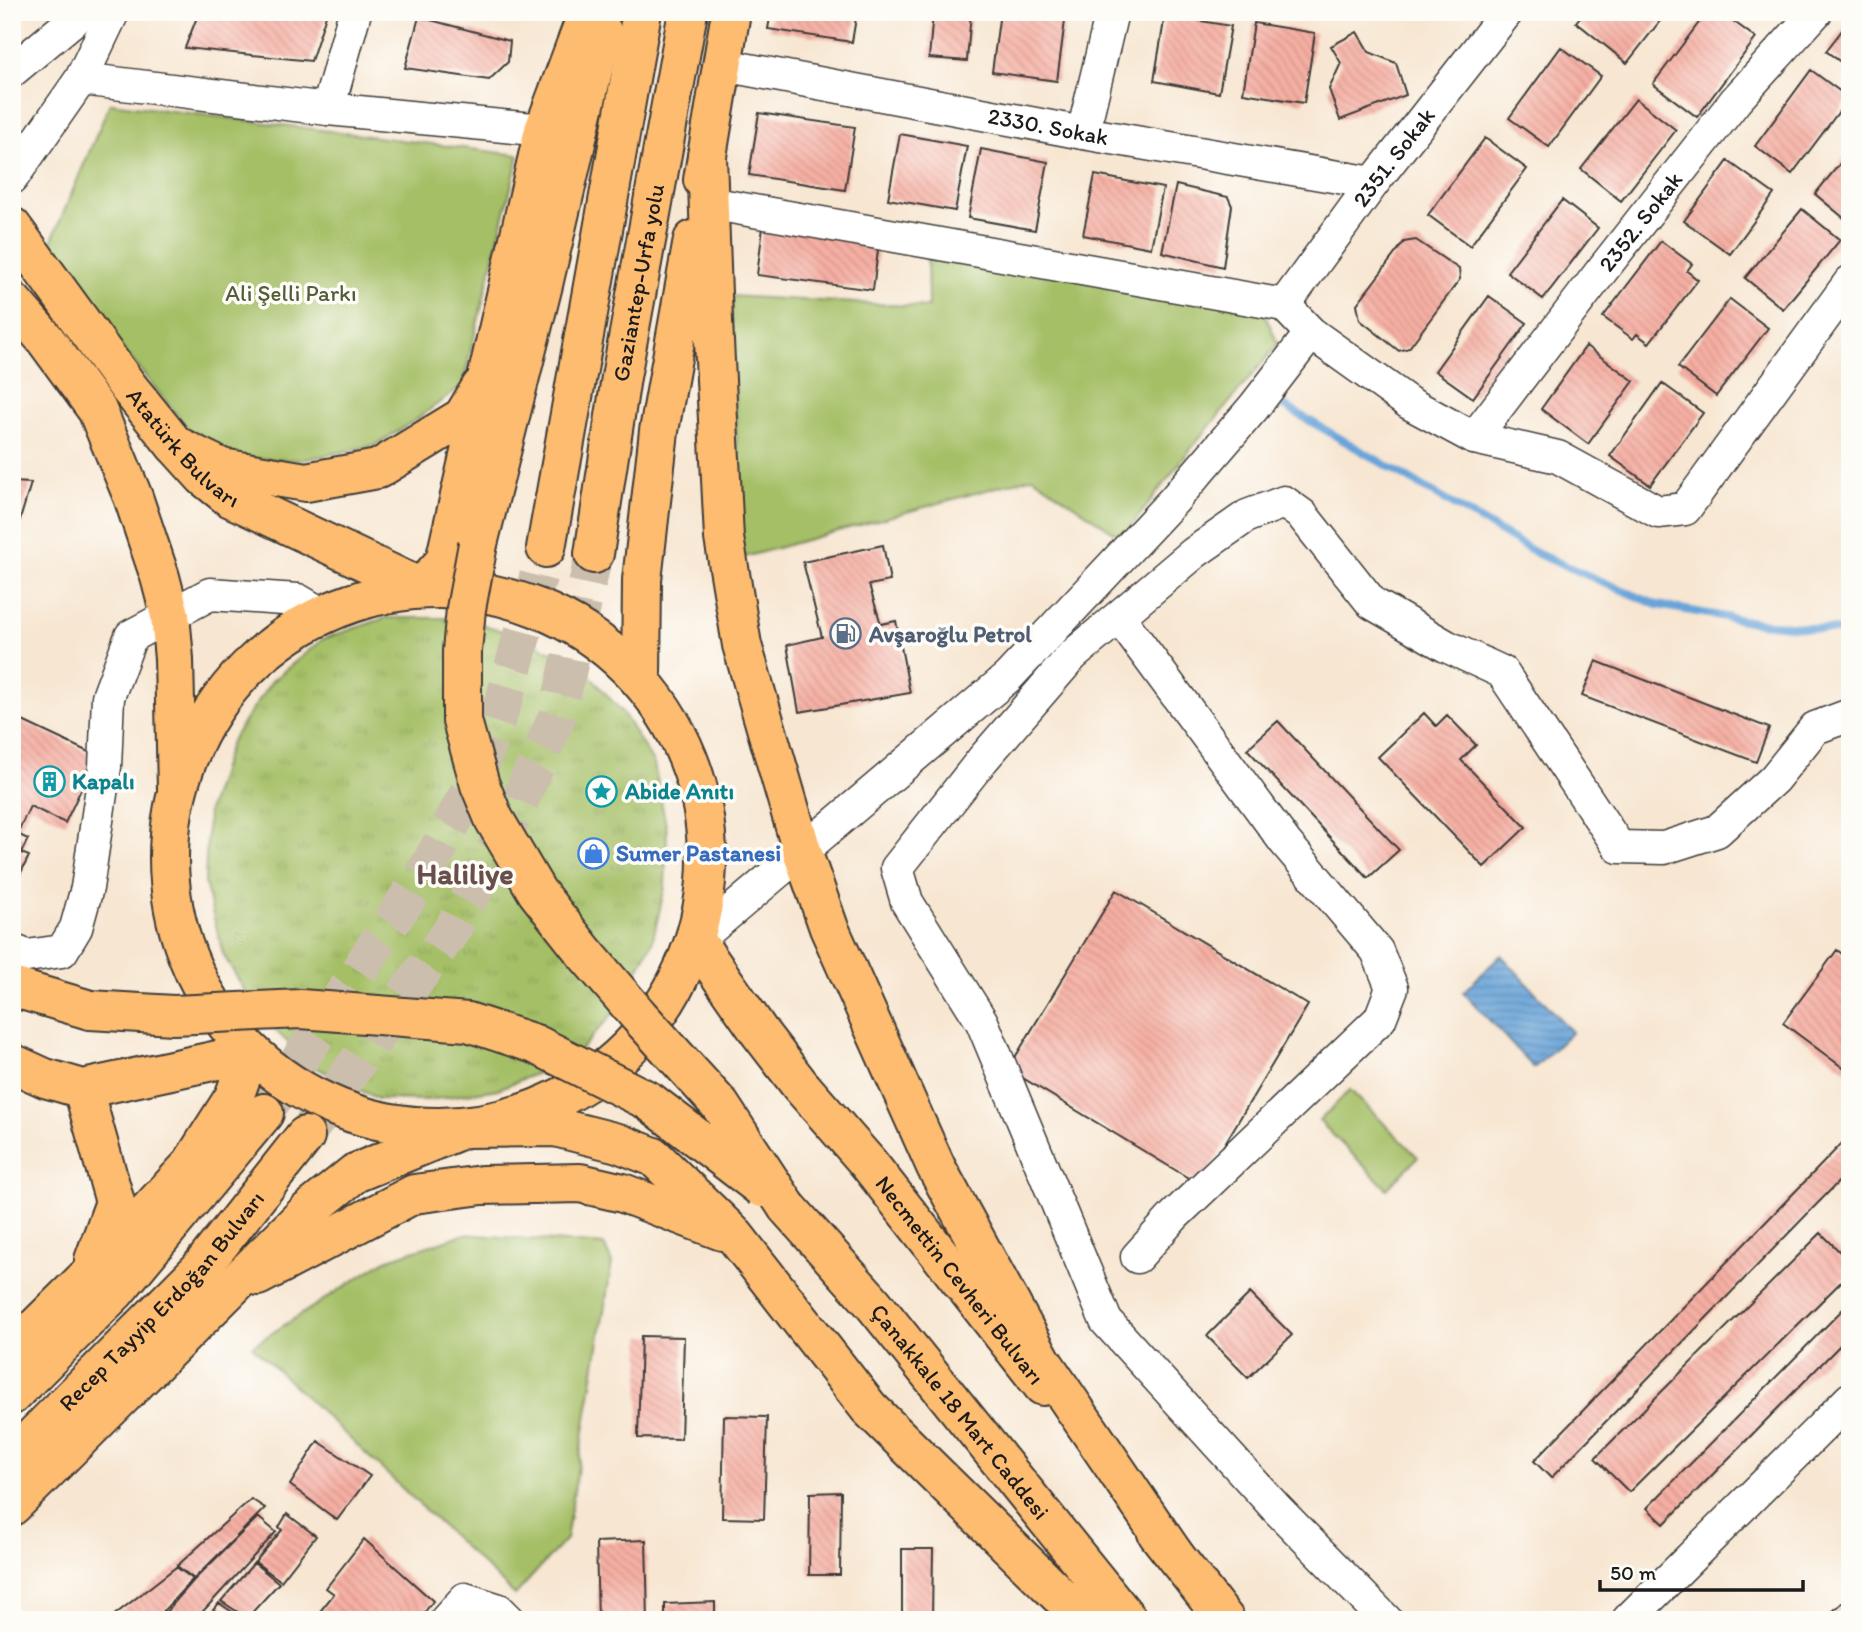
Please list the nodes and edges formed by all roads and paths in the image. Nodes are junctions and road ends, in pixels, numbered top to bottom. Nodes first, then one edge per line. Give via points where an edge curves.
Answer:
1 (83, 12) edge
2 (113, 12) edge
3 (355, 12) edge
4 (588, 12) edge
5 (607, 12) edge
6 (642, 12) edge
7 (688, 12) edge
8 (731, 12) edge
9 (1112, 12) edge
10 (1507, 12) edge
11 (1816, 12) edge
12 (723, 65) junction
13 (12, 71) edge
14 (81, 79) junction
15 (328, 109) junction
16 (544, 131) junction
17 (1083, 133) junction
18 (707, 157) junction
19 (12, 178) edge
20 (1373, 183) junction
21 (709, 203) junction
22 (12, 227) edge
23 (1850, 282) edge
24 (12, 301) edge
25 (1284, 305) junction
26 (1311, 333) junction
27 (488, 376) junction
28 (1474, 438) junction
29 (175, 445) junction
30 (546, 548) tunnel mouth
31 (594, 554) tunnel mouth
32 (421, 588) junction
33 (322, 614) junction
34 (170, 615) junction
35 (1119, 617) junction
36 (641, 678) junction
37 (1850, 715) edge
38 (177, 790) junction
39 (802, 851) junction
40 (696, 941) junction
41 (12, 950) edge
42 (12, 987) edge
43 (250, 1053) junction
44 (12, 1062) edge
45 (83, 1088) junction
46 (264, 1113) tunnel mouth
47 (465, 1128) junction
48 (305, 1136) tunnel mouth
49 (787, 1207) junction
50 (734, 1236) junction
51 (1137, 1257) dead end
52 (88, 1276) junction
53 (228, 1292) junction
54 (12, 1351) edge
55 (12, 1395) edge
56 (1850, 1399) edge
57 (12, 1458) edge
58 (12, 1506) edge
59 (1177, 1559) junction
60 (504, 1615) edge
61 (446, 1620) edge
62 (1096, 1620) edge
63 (1128, 1620) edge
64 (1224, 1620) edge
65 (1386, 1620) edge
66 (1628, 1620) edge

1 - 13 street
2 - 14 street
3 - 15 street
4 - 16 main road
5 - 49 main road, bridge via 478,544 462,651 462,721 494,818 537,892 615,989 720,1105
6 - 30 main road, Gaziantep-Urfa yolu
7 - 31 main road, Gaziantep-Urfa yolu via 621,377
8 - 12 main road
9 - 17 street
10 - 20 street, 2351. Sokak
11 - 28 street, 2352. Sokak via 1736,100
12 - 17 street, 2330. Sokak
12 - 18 main road
14 - 15 street
14 - 19 street
15 - 16 street
16 - 27 main road
17 - 20 street, 2330. Sokak
18 - 21 main road
18 - 36 main road via 659,431 642,580
20 - 25 street, 2351. Sokak
21 - 25 street
21 - 39 main road via 724,538 742,645
22 - 29 main road, Atatürk Bulvarı
23 - 28 street via 1685,509 1658,512 1558,457
24 - 34 main road via 97,410 133,497
25 - 26 street
26 - 28 street via 1409,403
26 - 39 street via 1174,499 1008,677
27 - 29 main road via 463,417 378,469 306,482 222,468
27 - 32 main road via 445,561
29 - 32 main road, Atatürk Bulvarı via 229,497
32 - 33 main road via 370,596
32 - 36 main road via 503,594 578,626
33 - 34 street via 298,600 210,594
33 - 38 main road via 273,645 230,686 198,736
34 - 38 main road
34 - 41 street via 131,636 108,697 105,767 87,888 76,928 62,951 27,956
35 - 37 street via 1194,553 1247,516 1284,502 1302,515 1372,603 1502,672 1619,846 1664,848 1717,831 1774,779 1815,728
35 - 51 street via 1285,842 1377,951 1392,988 1380,1019
35 - 65 street via 1072,656 897,868 907,902 982,1022 1105,1321
36 - 40 main road via 690,757 693,770 709,849
38 - 43 main road via 168,847 172,904 187,959 214,1010
39 - 40 street
39 - 59 main road via 829,928 936,1167 1042,1361
40 - 47 main road via 661,1011 608,1069 540,1109
40 - 59 main road, Necmettin Cevheri Bulvarı via 800,1085 886,1185
42 - 49 main road, bridge via 90,1010 174,1015 301,1009 468,1022 535,1044 649,1101
43 - 45 main road
43 - 47 main road via 313,1099 387,1124
43 - 52 main road via 234,1097 190,1166
44 - 45 main road via 45,1078
45 - 52 main road via 115,1202
46 - 55 main road, Recep Tayyip Erdoğan Bulvarı via 115,1292
47 - 50 main road via 555,1127 654,1157
47 - 53 main road via 355,1173 308,1211
48 - 57 main road, Recep Tayyip Erdoğan Bulvarı via 199,1270
49 - 63 main road, Çanakkale 18 Mart Caddesi via 872,1302
50 - 53 main road via 623,1193 580,1184 482,1185 414,1194
50 - 62 main road via 869,1408 1059,1595
52 - 54 main road
53 - 58 main road
56 - 66 street
59 - 64 main road, Necmettin Cevheri Bulvarı
60 - 61 street via 465,1599

